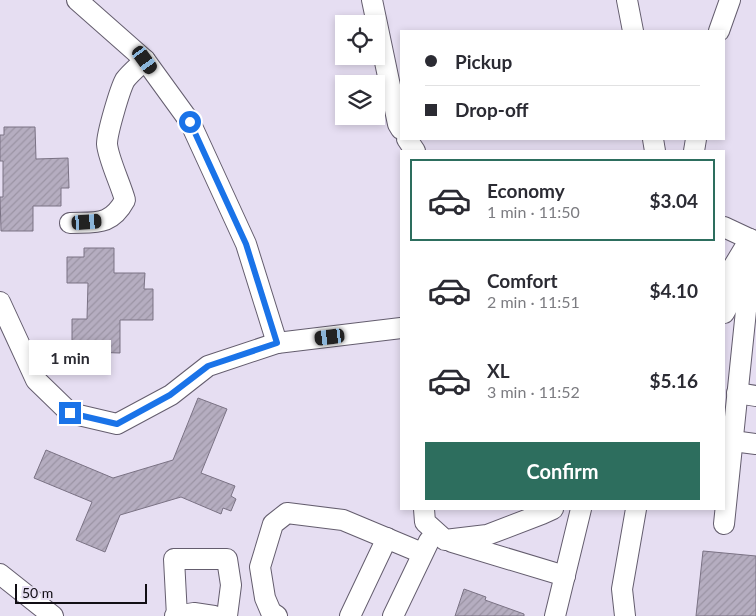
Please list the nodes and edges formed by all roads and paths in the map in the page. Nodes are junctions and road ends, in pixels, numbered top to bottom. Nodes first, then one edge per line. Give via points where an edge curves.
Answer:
1 (77, 0) edge
2 (372, 0) edge
3 (627, 0) edge
4 (730, 0) edge
5 (633, 30) edge
6 (719, 30) edge
7 (145, 60) junction
8 (400, 127) edge
9 (70, 223) dead end
10 (725, 228) edge
11 (754, 246) edge
12 (725, 281) edge
13 (756, 282) edge
14 (1, 309) edge
15 (725, 311) edge
16 (400, 328) edge
17 (277, 343) junction
18 (747, 394) edge
19 (732, 441) junction
20 (756, 444) edge
21 (424, 510) edge
22 (551, 510) edge
23 (581, 510) edge
24 (636, 510) edge
25 (724, 524) dead end
26 (440, 535) junction
27 (387, 538) junction
28 (422, 553) junction
29 (0, 574) edge
30 (565, 576) junction
31 (52, 616) edge
32 (176, 616) edge
33 (214, 616) edge
34 (227, 616) edge
35 (277, 616) edge
36 (350, 616) edge
37 (393, 616) edge
38 (555, 616) edge
39 (625, 616) edge

1 - 7 lane
2 - 8 lane
3 - 5 lane
4 - 6 lane
7 - 9 lane via 125,80 107,144 125,200 119,211 105,221
7 - 17 lane via 190,122 246,244
10 - 11 lane
11 - 12 lane
11 - 15 lane
13 - 18 lane via 747,301
14 - 17 lane via 36,380 56,400 70,413 117,424 170,395 208,366
16 - 17 lane
18 - 19 lane
19 - 20 lane
19 - 25 lane
21 - 26 lane via 425,522
22 - 26 lane via 487,535
23 - 30 lane
24 - 39 lane via 622,589
26 - 28 lane
26 - 30 lane
27 - 28 lane
27 - 35 lane via 343,520 287,513 272,524 260,567 265,598 271,612
27 - 36 lane
28 - 37 lane
29 - 31 lane
30 - 38 lane
32 - 33 lane via 194,613
32 - 34 lane via 174,558 226,559 231,585

